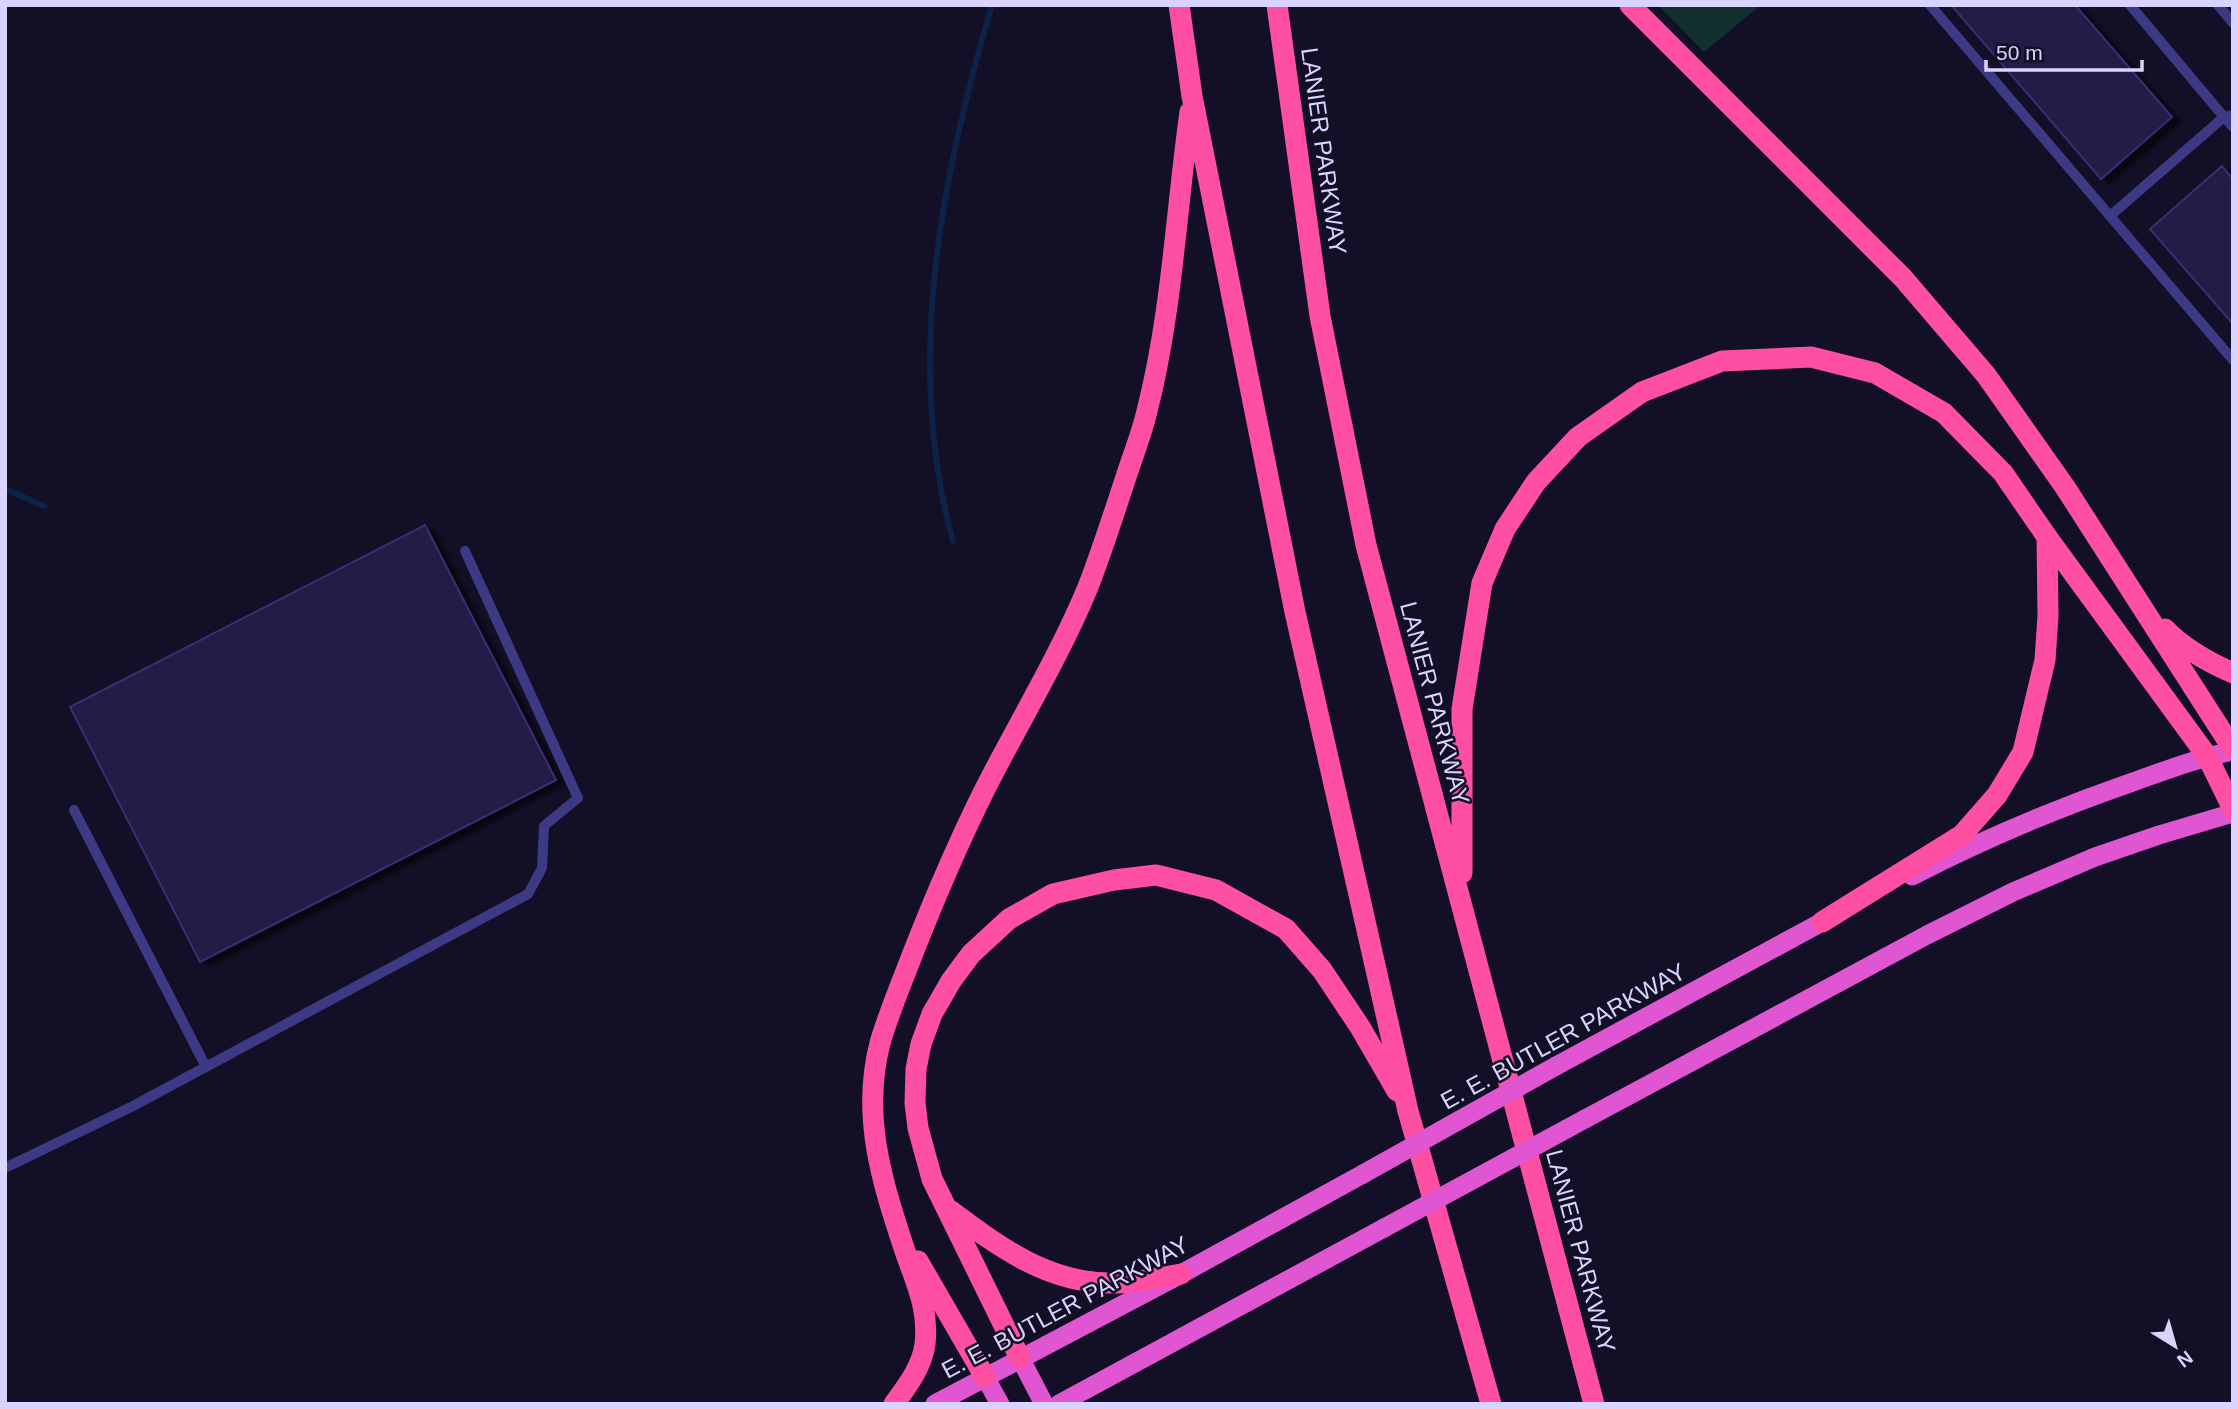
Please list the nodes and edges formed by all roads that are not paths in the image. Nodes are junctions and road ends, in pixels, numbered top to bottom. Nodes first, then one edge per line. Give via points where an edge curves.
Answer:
1 (1179, 5) edge
2 (1278, 5) edge
3 (1630, 5) edge
4 (1930, 5) edge
5 (2130, 5) edge
6 (2218, 5) edge
7 (2233, 23) edge
8 (1192, 96) junction
9 (2229, 116) edge
10 (2233, 127) edge
11 (2110, 216) junction
12 (2233, 360) edge
13 (2047, 537) junction
14 (464, 551) dead end
15 (2142, 606) junction
16 (2233, 673) edge
17 (2233, 750) edge
18 (2207, 756) junction
19 (74, 810) dead end
20 (2233, 811) edge
21 (1462, 903) junction
22 (1822, 922) junction
23 (206, 1067) junction
24 (1408, 1111) junction
25 (5, 1168) edge
26 (947, 1208) junction
27 (898, 1229) junction
28 (1181, 1275) junction
29 (1020, 1358) junction
30 (985, 1377) junction
31 (894, 1404) edge
32 (935, 1404) edge
33 (1000, 1404) edge
34 (1044, 1404) edge
35 (1059, 1404) edge
36 (1491, 1404) edge
37 (1594, 1404) edge

1 - 8 highway
2 - 21 highway, LANIER PARKWAY via 1320,316 1366,545
3 - 15 highway via 1920,297 1986,375
4 - 11 lane
5 - 9 lane
6 - 7 lane
8 - 24 highway via 1295,612
8 - 27 highway via 1164,327 1147,411 1117,503 1088,587 944,873 879,1046 874,1141
9 - 10 lane
9 - 11 lane
11 - 12 lane
13 - 18 highway
13 - 21 highway via 2003,473 1944,413 1875,373 1811,358 1722,361 1642,392 1578,437 1536,482 1505,529 1482,583 1462,709
13 - 22 highway via 2045,660 2023,752 1997,795 1962,835
14 - 23 lane via 578,798 544,825 542,867 528,894
15 - 16 highway via 2177,643
15 - 17 highway
17 - 18 highway, E. E. BUTLER PARKWAY
18 - 20 highway
18 - 22 highway, E. E. BUTLER PARKWAY via 2015,827
19 - 23 lane
20 - 35 highway, bridge via 2095,857 1927,935
21 - 37 highway, LANIER PARKWAY
22 - 28 highway, E. E. BUTLER PARKWAY, bridge
23 - 25 lane
24 - 26 highway via 1322,970 1286,929 1216,890 1174,878 1156,875 1114,880 1053,894 1009,919 971,954 932,1014 915,1069 915,1103 929,1168
24 - 36 highway
26 - 28 highway via 1003,1250 1073,1280 1111,1283
26 - 29 highway
27 - 30 highway
27 - 31 highway via 926,1310 925,1346 913,1377
28 - 29 highway, E. E. BUTLER PARKWAY
29 - 30 highway, E. E. BUTLER PARKWAY
29 - 34 highway
30 - 32 highway, E. E. BUTLER PARKWAY
30 - 33 highway

